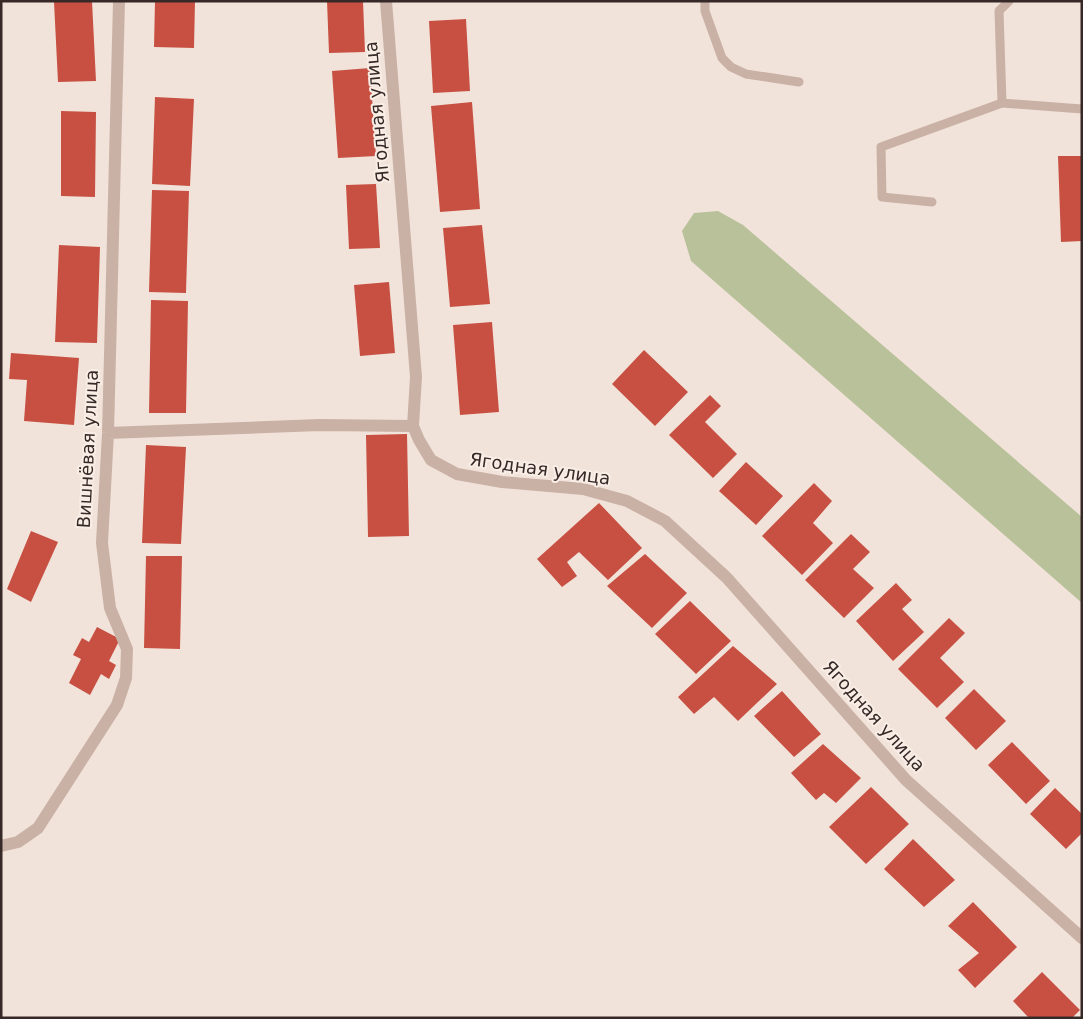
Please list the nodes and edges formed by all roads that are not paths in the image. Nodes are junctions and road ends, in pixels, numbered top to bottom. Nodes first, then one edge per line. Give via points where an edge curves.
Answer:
1 (119, 1) edge
2 (386, 1) edge
3 (705, 1) edge
4 (1009, 1) edge
5 (799, 82) dead end
6 (1002, 103) junction
7 (1082, 109) edge
8 (932, 202) dead end
9 (414, 426) junction
10 (108, 433) junction
11 (1, 846) edge
12 (1082, 938) edge

1 - 10 street, Вишнёвая улица
2 - 9 street, Ягодная улица via 416,378
3 - 5 lane via 705,11 722,58 731,67 746,74
4 - 6 lane via 999,10
6 - 7 lane
6 - 8 lane via 881,148 882,197
9 - 10 street
9 - 12 street, Ягодная улица via 418,440 432,460 457,474 502,482 583,489 627,501 665,521 727,578 906,780
10 - 11 street, Вишнёвая улица via 102,544 110,608 127,649 126,678 116,705 38,828 18,842

